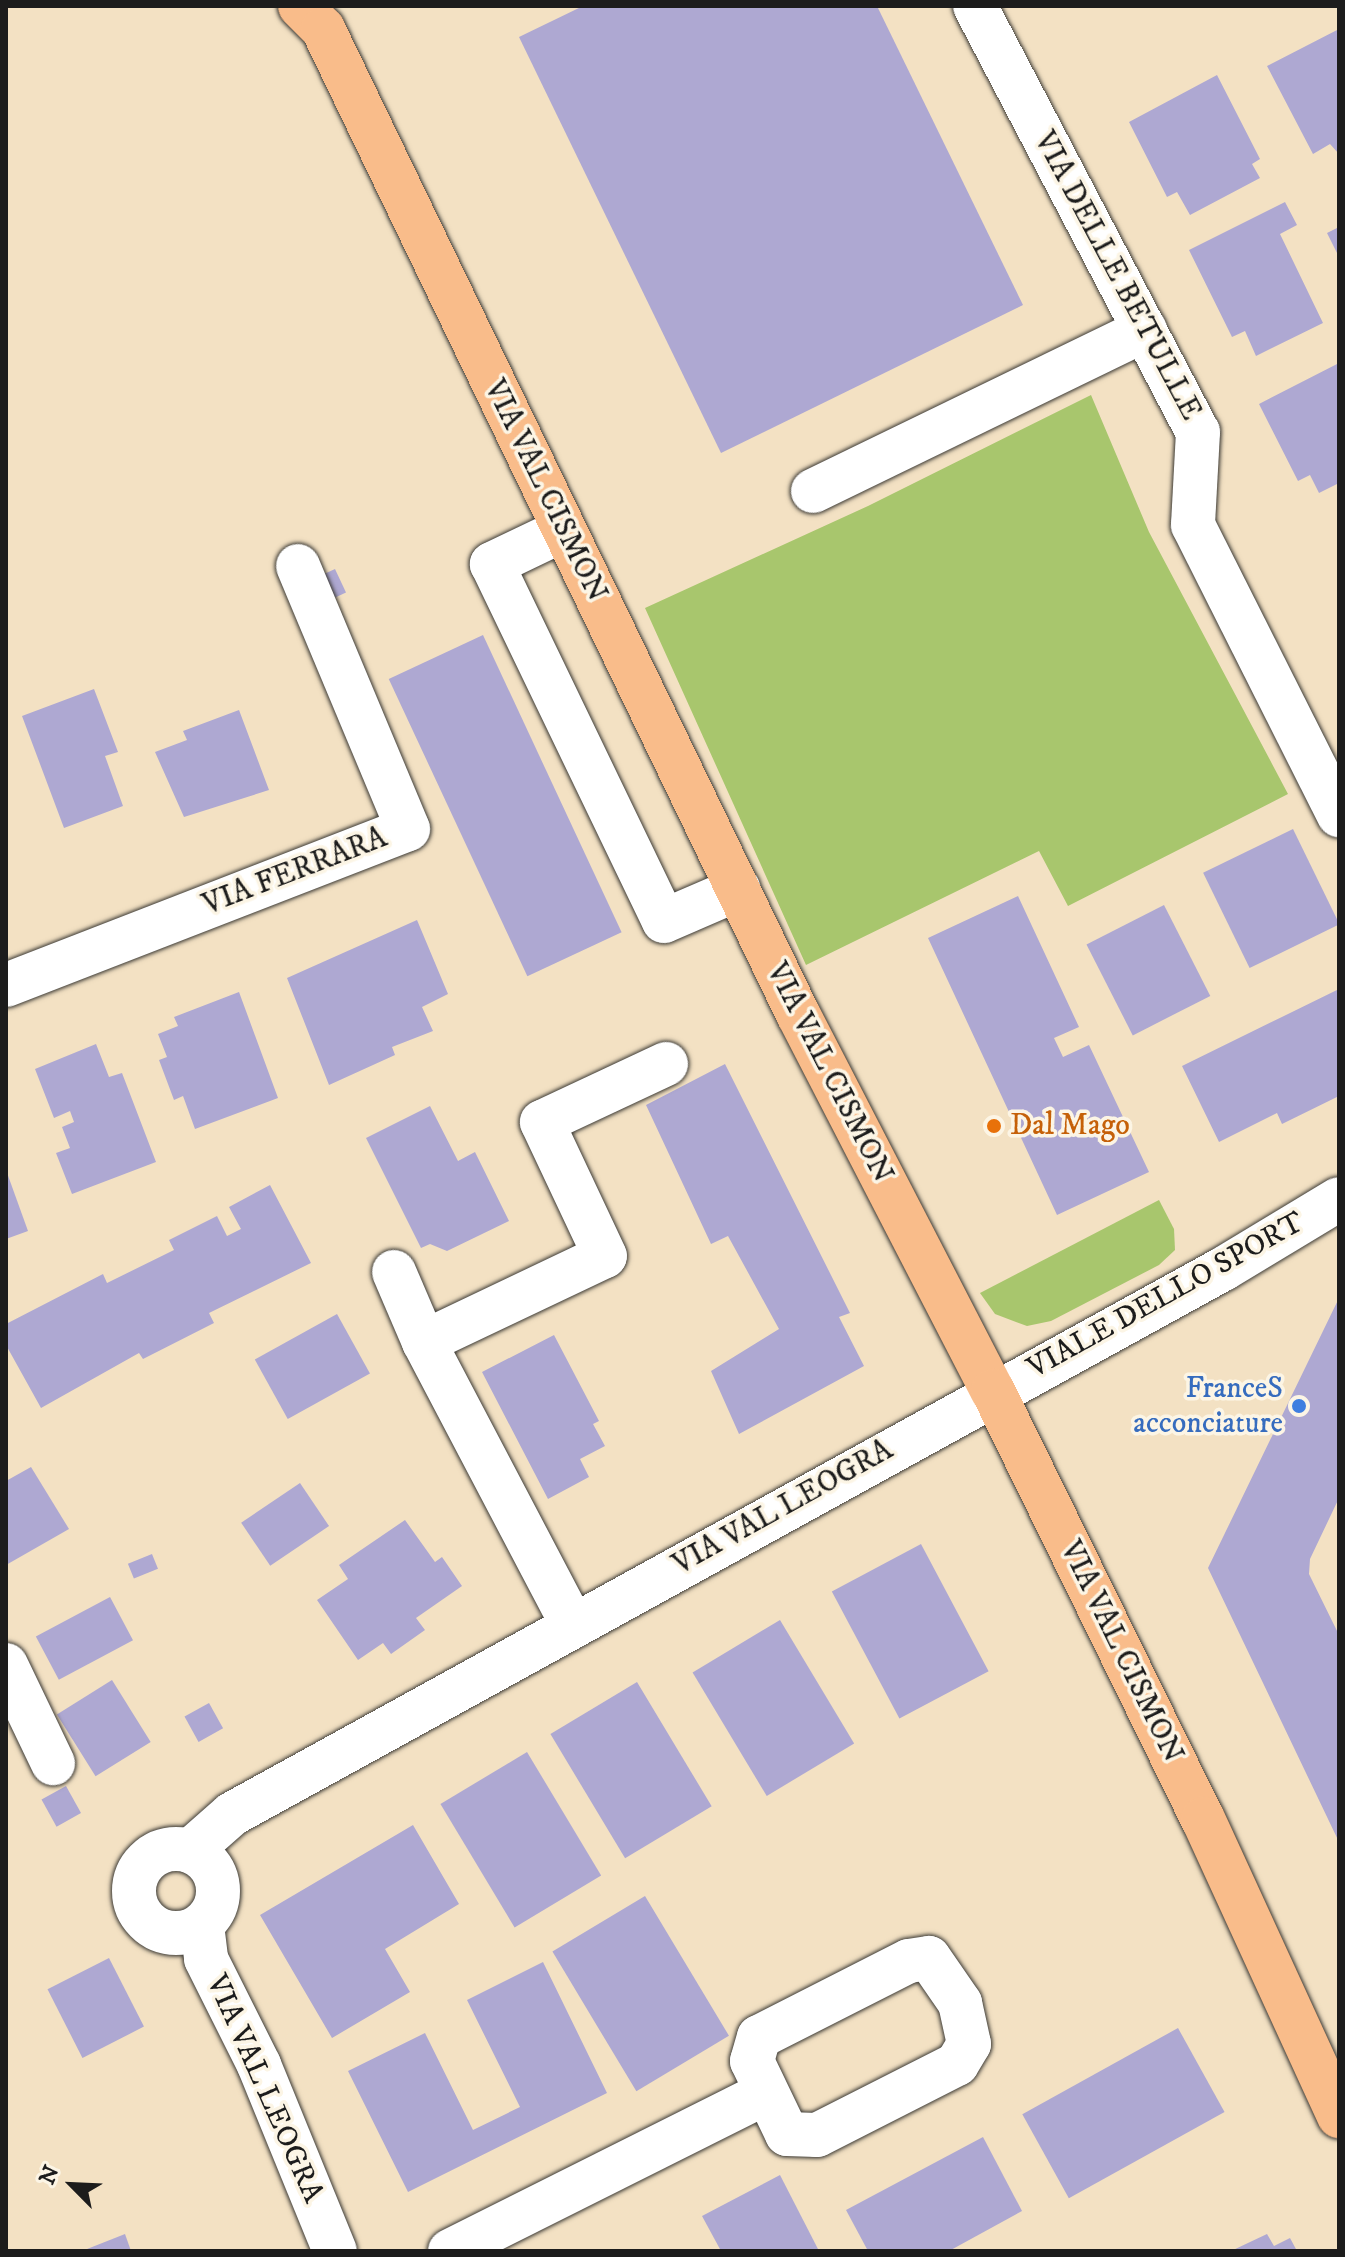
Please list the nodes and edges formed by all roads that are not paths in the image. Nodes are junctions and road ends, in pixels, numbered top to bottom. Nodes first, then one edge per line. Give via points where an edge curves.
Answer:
1 (975, 6) edge
2 (315, 14) edge
3 (1145, 330) junction
4 (813, 491) dead end
5 (563, 530) junction
6 (298, 566) dead end
7 (1339, 815) edge
8 (738, 889) junction
9 (6, 985) edge
10 (666, 1064) dead end
11 (1339, 1199) edge
12 (394, 1272) dead end
13 (424, 1342) junction
14 (993, 1391) junction
15 (573, 1626) junction
16 (6, 1665) edge
17 (53, 1763) dead end
18 (190, 1851) junction
19 (202, 1925) junction
20 (766, 2093) junction
21 (1339, 2116) edge
22 (335, 2251) edge
23 (450, 2251) edge

1 - 3 street, VIA DELLE BETULLE
2 - 5 main road, VIA VAL CISMON
3 - 4 street
3 - 7 street, VIA DELLE BETULLE via 1198,432 1193,525
5 - 8 main road, VIA VAL CISMON
5 - 8 street via 492,564 664,921
6 - 9 street, VIA FERRARA via 408,829
8 - 14 main road, VIA VAL CISMON
10 - 13 street via 542,1122 605,1256
11 - 14 street, VIALE DELLO SPORT via 1223,1269
12 - 13 street
13 - 15 street
14 - 15 street, VIA VAL LEOGRA
14 - 21 main road, VIA VAL CISMON via 1237,1890
15 - 18 street, VIA VAL LEOGRA via 232,1814
16 - 17 street
18 - 19 street via 213,1870 218,1884 213,1913
18 - 19 street via 163,1851 151,1857 136,1879 136,1905 142,1917 164,1932
19 - 22 street, VIA VAL LEOGRA via 206,1959 259,2065
20 - 20 street via 787,2134 817,2135 957,2064 969,2044 960,2003 937,1963 929,1958 909,1961 770,2028 759,2037 752,2061
20 - 23 street

